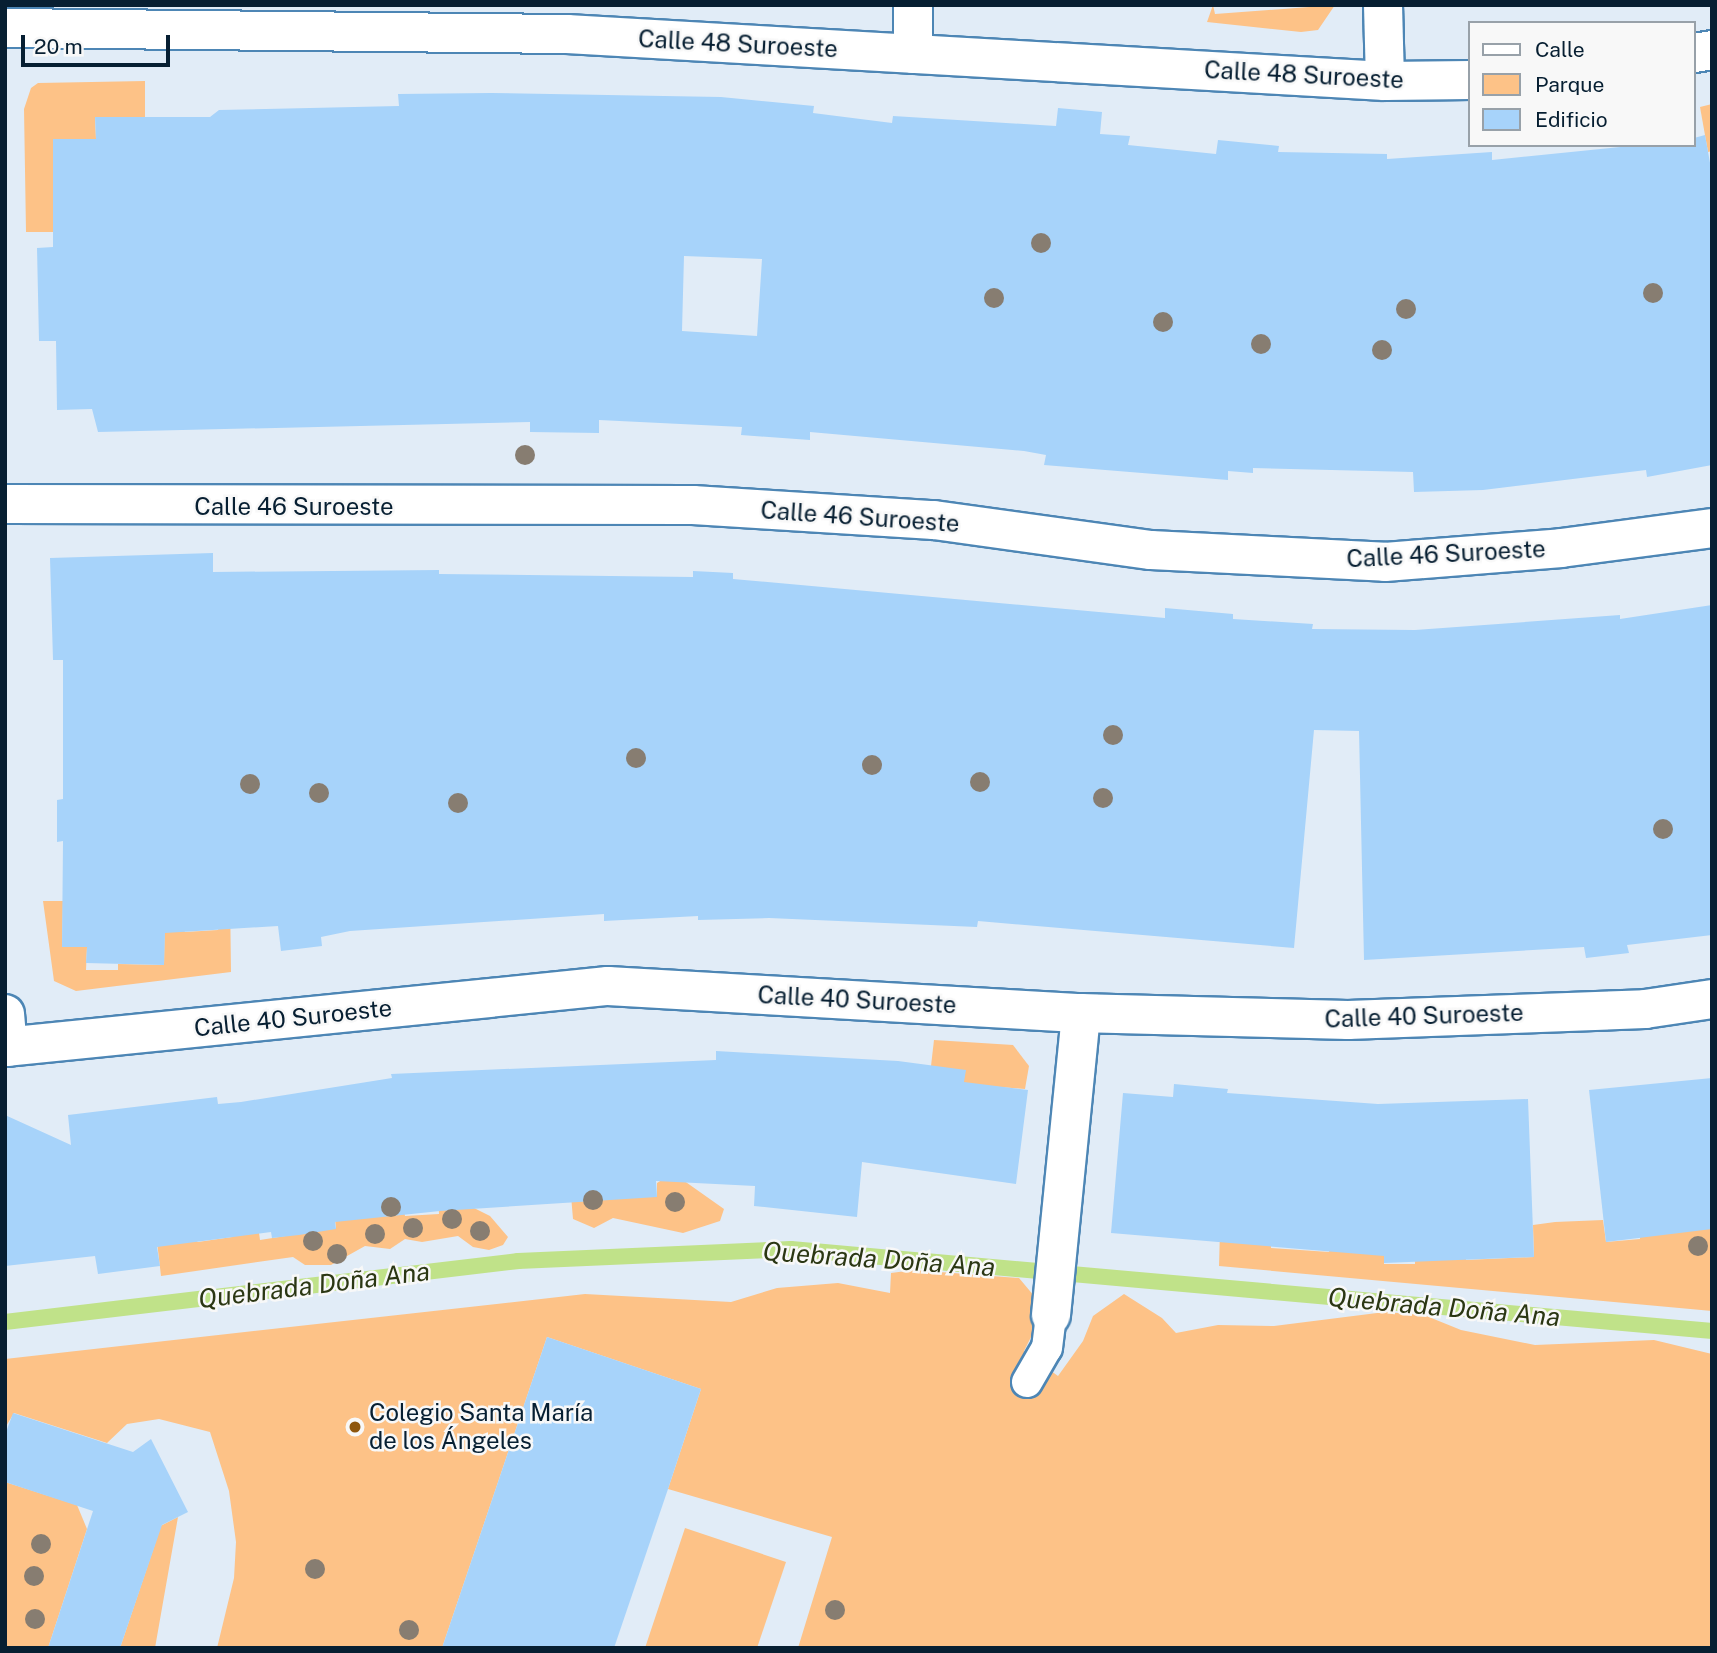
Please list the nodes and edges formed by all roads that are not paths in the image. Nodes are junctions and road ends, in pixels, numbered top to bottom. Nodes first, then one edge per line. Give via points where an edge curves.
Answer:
1 (913, 5) edge
2 (1383, 5) edge
3 (5, 28) edge
4 (914, 54) junction
5 (1468, 80) edge
6 (1385, 81) junction
7 (5, 504) edge
8 (1712, 528) edge
9 (1712, 999) edge
10 (1081, 1013) junction
11 (6, 1036) edge
12 (1051, 1315) joint
13 (1027, 1382) dead end

1 - 4 street
2 - 6 street
3 - 4 street, Calle 48 Suroeste via 567,34
4 - 6 street, Calle 48 Suroeste
5 - 6 street, Calle 48 Suroeste
7 - 8 street, Calle 46 Suroeste via 693,505 934,520 1151,550 1385,562 1561,548
9 - 10 street, Calle 40 Suroeste via 1645,1009 1348,1020
10 - 11 street, Calle 40 Suroeste via 608,986
10 - 12 street
12 - 13 lane via 1047,1348

